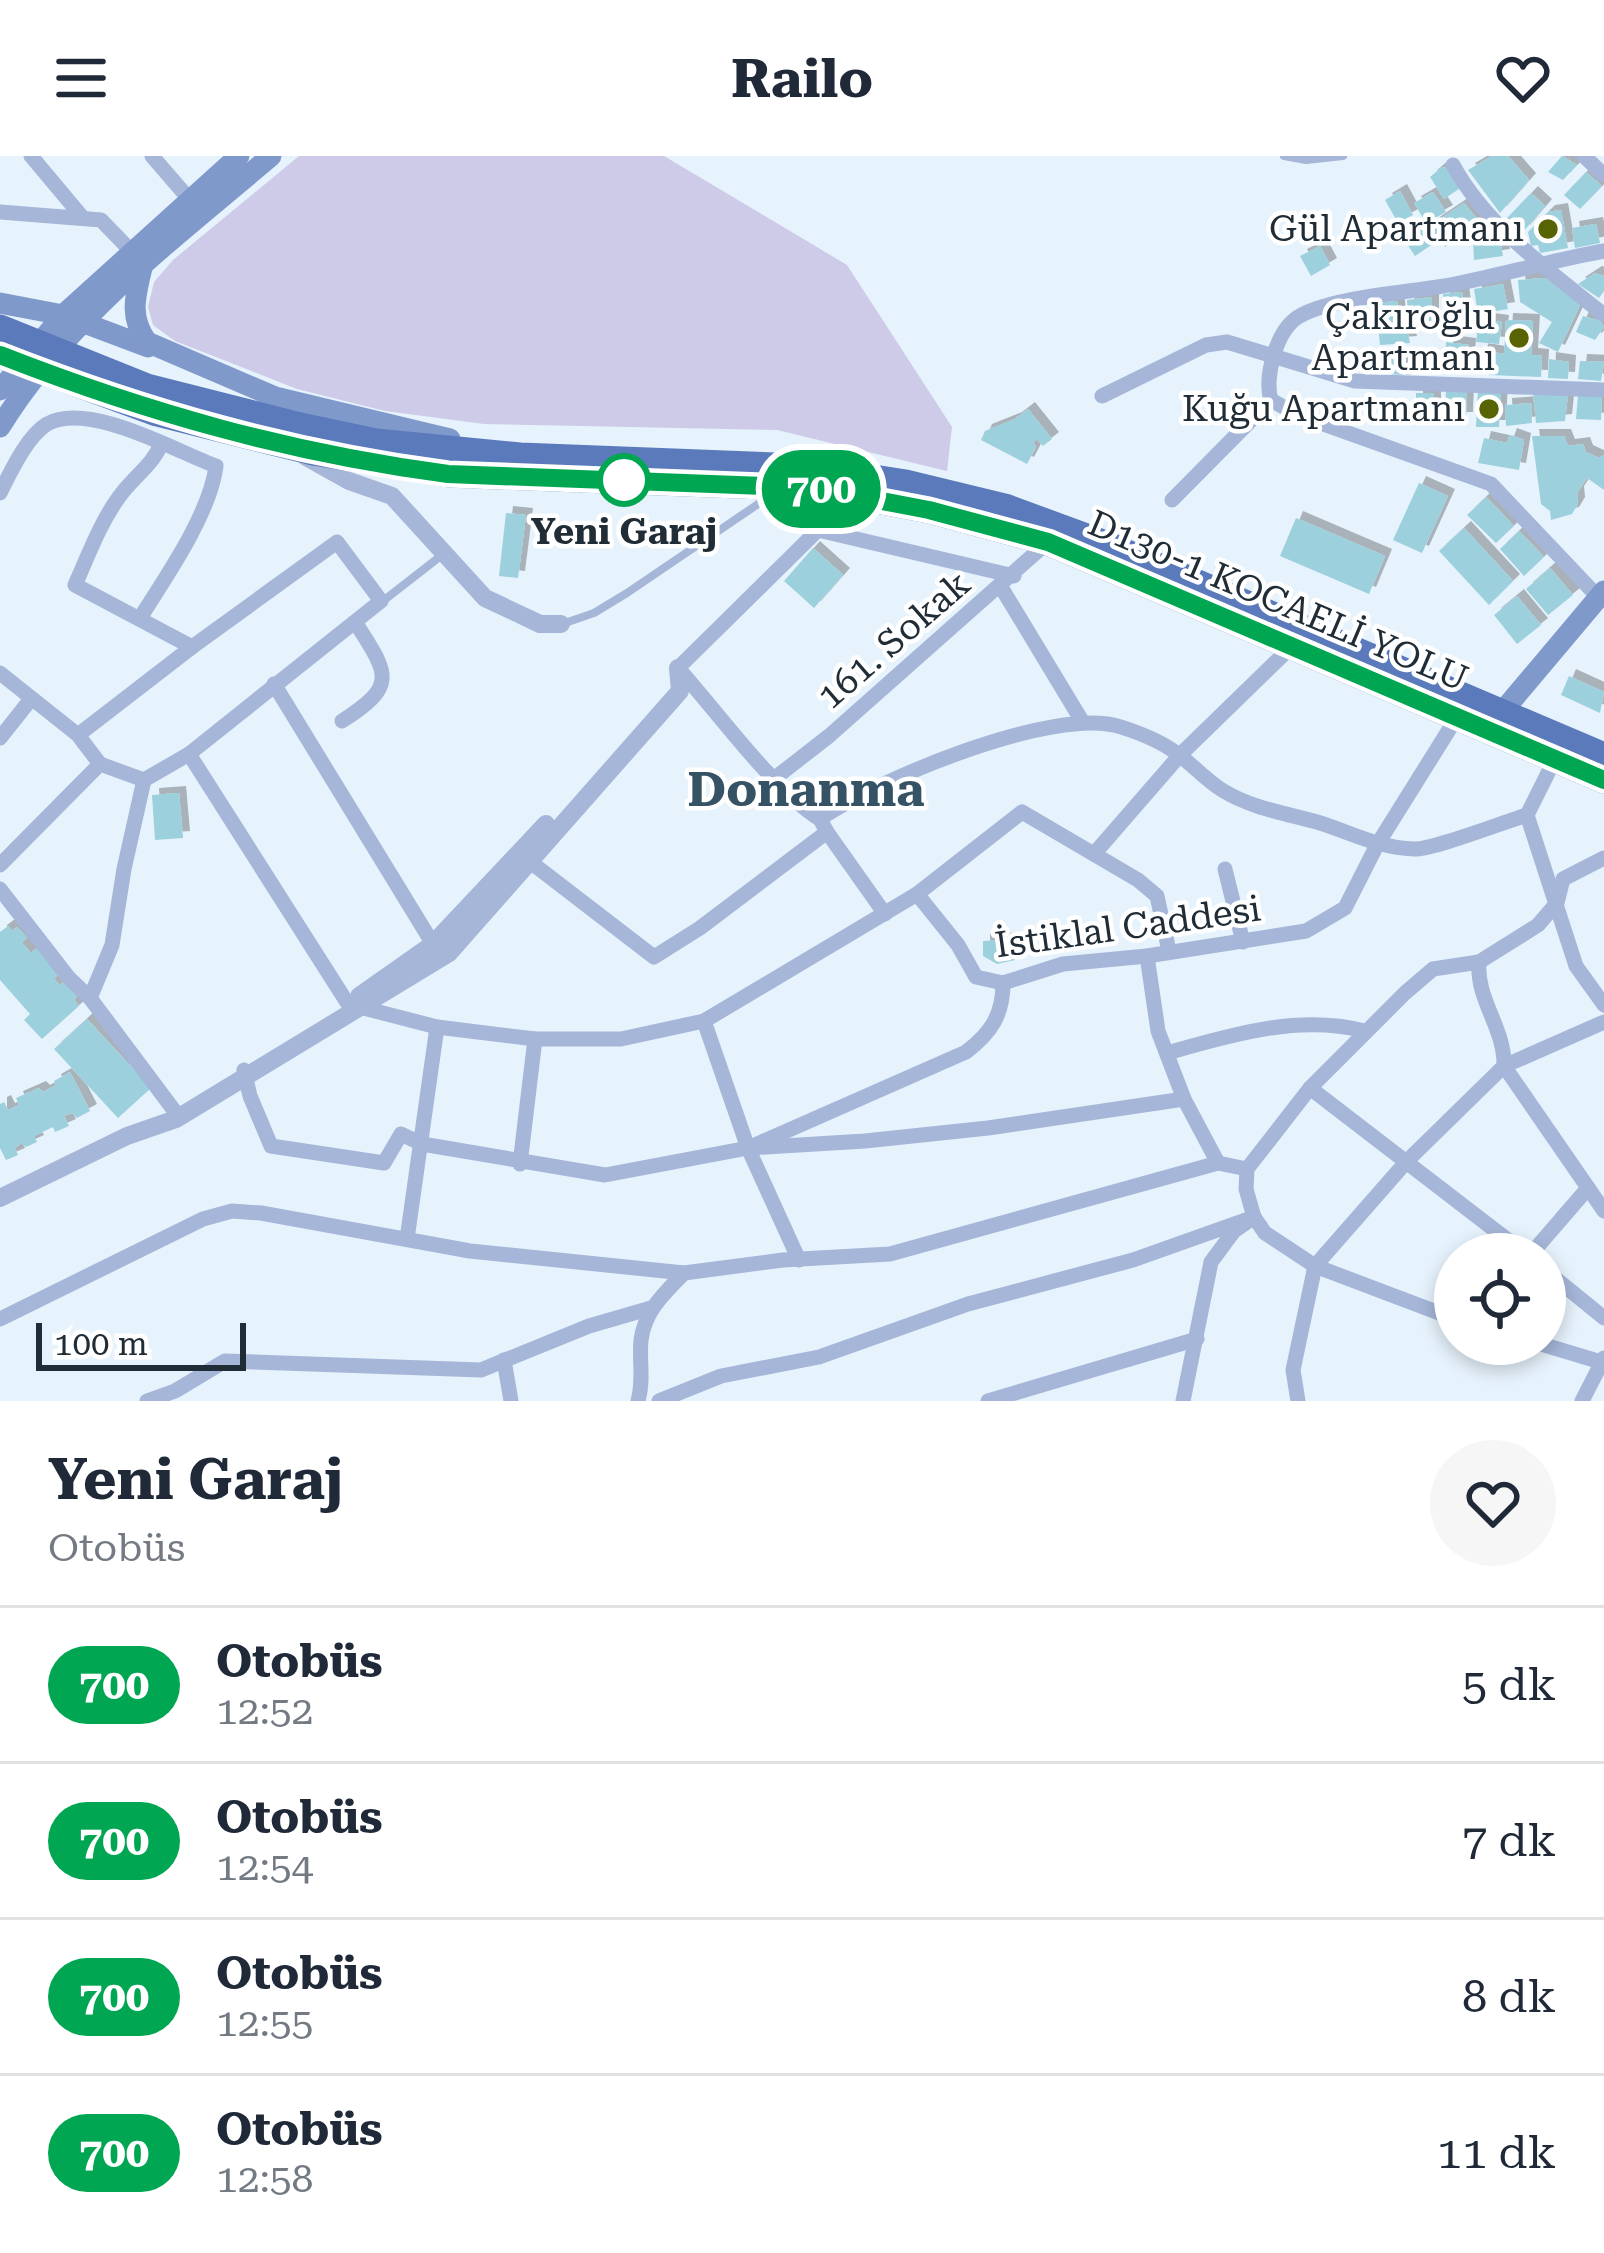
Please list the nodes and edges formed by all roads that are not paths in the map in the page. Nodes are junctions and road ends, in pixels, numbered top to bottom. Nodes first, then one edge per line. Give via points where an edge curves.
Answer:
1 (31, 156) edge
2 (152, 156) edge
3 (239, 156) edge
4 (271, 156) edge
5 (1285, 156) edge
6 (1343, 156) edge
7 (1585, 156) edge
8 (1453, 165) dead end
9 (1604, 175) edge
10 (190, 200) junction
11 (0, 212) edge
12 (83, 218) junction
13 (1604, 251) edge
14 (137, 260) junction
15 (1540, 262) junction
16 (0, 303) edge
17 (1604, 315) edge
18 (74, 319) junction
19 (0, 328) edge
20 (0, 355) edge
21 (1275, 356) junction
22 (202, 368) junction
23 (0, 390) edge
24 (1604, 390) edge
25 (1102, 396) dead end
26 (1271, 400) junction
27 (0, 427) edge
28 (161, 444) junction
29 (273, 444) junction
30 (520, 456) junction
31 (0, 494) edge
32 (764, 500) dead end
33 (1172, 500) dead end
34 (1048, 542) junction
35 (445, 553) junction
36 (1007, 581) junction
37 (1601, 594) edge
38 (381, 602) junction
39 (140, 618) junction
40 (561, 624) joint
41 (357, 625) junction
42 (1291, 646) junction
43 (192, 647) junction
44 (678, 668) junction
45 (0, 673) edge
46 (274, 684) junction
47 (31, 699) junction
48 (1457, 717) junction
49 (342, 721) dead end
50 (1082, 721) junction
51 (1494, 722) junction
52 (78, 735) junction
53 (0, 738) edge
54 (189, 754) junction
55 (1180, 755) junction
56 (1604, 755) edge
57 (1555, 759) junction
58 (100, 764) junction
59 (775, 778) junction
60 (144, 780) junction
61 (1604, 780) edge
62 (1527, 814) junction
63 (823, 825) junction
64 (1377, 845) junction
65 (1094, 854) junction
66 (523, 856) junction
67 (1604, 857) edge
68 (0, 865) edge
69 (1225, 869) dead end
70 (0, 889) edge
71 (917, 894) junction
72 (1556, 903) junction
73 (885, 914) junction
74 (1244, 942) junction
75 (441, 948) junction
76 (1169, 951) junction
77 (1148, 956) junction
78 (1479, 962) junction
79 (1003, 983) junction
80 (90, 998) junction
81 (1604, 1005) edge
82 (354, 1006) junction
83 (704, 1021) junction
84 (1604, 1022) edge
85 (437, 1027) junction
86 (1364, 1031) junction
87 (535, 1039) junction
88 (1167, 1053) junction
89 (1504, 1066) junction
90 (245, 1074) junction
91 (1310, 1088) junction
92 (1184, 1099) junction
93 (177, 1112) junction
94 (422, 1144) junction
95 (748, 1148) junction
96 (1407, 1161) junction
97 (1218, 1163) junction
98 (520, 1164) junction
99 (1247, 1169) junction
100 (1588, 1188) junction
101 (0, 1194) edge
102 (1604, 1211) edge
103 (1254, 1217) junction
104 (1501, 1233) edge
105 (1547, 1233) edge
106 (407, 1239) junction
107 (799, 1260) junction
108 (1315, 1266) junction
109 (684, 1273) junction
110 (1566, 1287) edge
111 (651, 1308) junction
112 (1434, 1311) edge
113 (1604, 1318) edge
114 (0, 1319) edge
115 (1197, 1339) junction
116 (1566, 1350) edge
117 (504, 1360) junction
118 (1603, 1360) edge
119 (178, 1396) edge
120 (147, 1401) edge
121 (511, 1401) edge
122 (638, 1401) edge
123 (659, 1401) edge
124 (988, 1401) edge
125 (1183, 1401) edge
126 (1298, 1401) edge
127 (1582, 1401) edge

1 - 12 street
2 - 10 street
3 - 10 main road
4 - 14 main road
5 - 6 lane
7 - 9 street
8 - 15 street via 1470,196
10 - 14 main road
11 - 12 street
12 - 14 street via 101,220
13 - 15 street
14 - 18 main road
14 - 22 main road via 135,326 147,342
15 - 17 street
15 - 21 street via 1320,308 1286,328
16 - 18 main road
18 - 22 main road
18 - 23 main road
18 - 27 main road
19 - 30 highway, bridge via 147,386 300,426
20 - 29 highway, D130-1 KOCAELİ YOLU, bridge
21 - 24 street via 1355,381
21 - 25 street via 1227,341 1206,345
21 - 26 street
22 - 30 main road via 275,397
26 - 33 street
26 - 37 street via 1491,484
28 - 31 street via 99,422 60,419 42,427
28 - 39 street via 217,466 201,511
28 - 39 street via 116,499 75,585
29 - 34 highway, D130-1 KOCAELİ YOLU, bridge via 448,474 814,488
29 - 35 street via 392,496
30 - 51 highway via 803,467 1005,507 1108,545
32 - 40 lane via 610,603
34 - 36 street, 161. Sokak
34 - 42 highway, D130-1 KOCAELİ YOLU
35 - 38 lane
35 - 40 street via 485,598 540,624
36 - 44 street via 818,530
36 - 50 street
36 - 59 street, 161. Sokak
37 - 51 main road
38 - 41 street
38 - 43 street via 337,542
39 - 43 street
41 - 46 street
41 - 49 street via 384,667 384,686
42 - 48 highway, D130-1 KOCAELİ YOLU
42 - 55 street
43 - 52 street
44 - 59 street
44 - 66 street via 678,683
45 - 47 street
46 - 54 street
46 - 75 street
47 - 52 street
47 - 53 street
48 - 51 highway, D130-1 KOCAELİ YOLU
48 - 64 street, İstiklal Caddesi
50 - 55 street via 1119,726
50 - 63 street via 977,747 844,802
51 - 56 highway
51 - 57 highway, D130-1 KOCAELİ YOLU
52 - 58 street
54 - 60 street
54 - 82 street
55 - 64 street via 1253,806
55 - 65 street
57 - 61 highway, D130-1 KOCAELİ YOLU
57 - 62 street
58 - 60 street
58 - 68 street
59 - 63 street
60 - 80 street via 112,945
62 - 64 street via 1420,850
62 - 72 street
63 - 66 street via 654,957
63 - 73 street
64 - 74 street, İstiklal Caddesi via 1345,908 1306,931
65 - 71 street via 1022,812
65 - 76 street via 1157,896
66 - 75 street
67 - 72 street via 1563,879
69 - 74 street
70 - 80 street
71 - 73 street
71 - 79 street, İstiklal Caddesi via 976,976
72 - 78 street via 1538,925
72 - 81 street via 1576,966
73 - 83 street
74 - 76 street, İstiklal Caddesi
75 - 82 street
76 - 77 street, İstiklal Caddesi
77 - 79 street, İstiklal Caddesi via 1063,964
77 - 88 street
78 - 86 street via 1433,969
78 - 89 street via 1477,987 1504,1046
79 - 95 street via 1003,1006 988,1035 966,1052
80 - 93 street
82 - 85 street
82 - 90 street
83 - 87 street via 621,1039
83 - 95 street
84 - 89 street
85 - 87 street
85 - 94 street
86 - 88 street via 1331,1022 1242,1032
86 - 91 street
87 - 98 street
88 - 92 street
89 - 96 street
89 - 100 street
90 - 93 street
90 - 94 street via 271,1146 384,1163 401,1134
91 - 96 street
91 - 99 street
92 - 95 street via 988,1128
92 - 97 street
93 - 101 street
94 - 98 street
94 - 106 street
95 - 98 street via 605,1175
95 - 107 street
96 - 104 street
96 - 108 street
97 - 99 street
97 - 107 street via 890,1254
99 - 103 street
100 - 102 street
100 - 105 street
103 - 108 street via 1264,1233
103 - 115 street via 1211,1262
103 - 123 street
106 - 109 street
106 - 114 street via 232,1211
107 - 109 street
108 - 112 street
108 - 126 street via 1294,1370
109 - 111 street
110 - 113 street
111 - 117 street
111 - 122 street
115 - 124 street
115 - 125 street
116 - 118 street
117 - 119 street via 481,1370 225,1360
117 - 121 street
118 - 127 street
119 - 120 street

